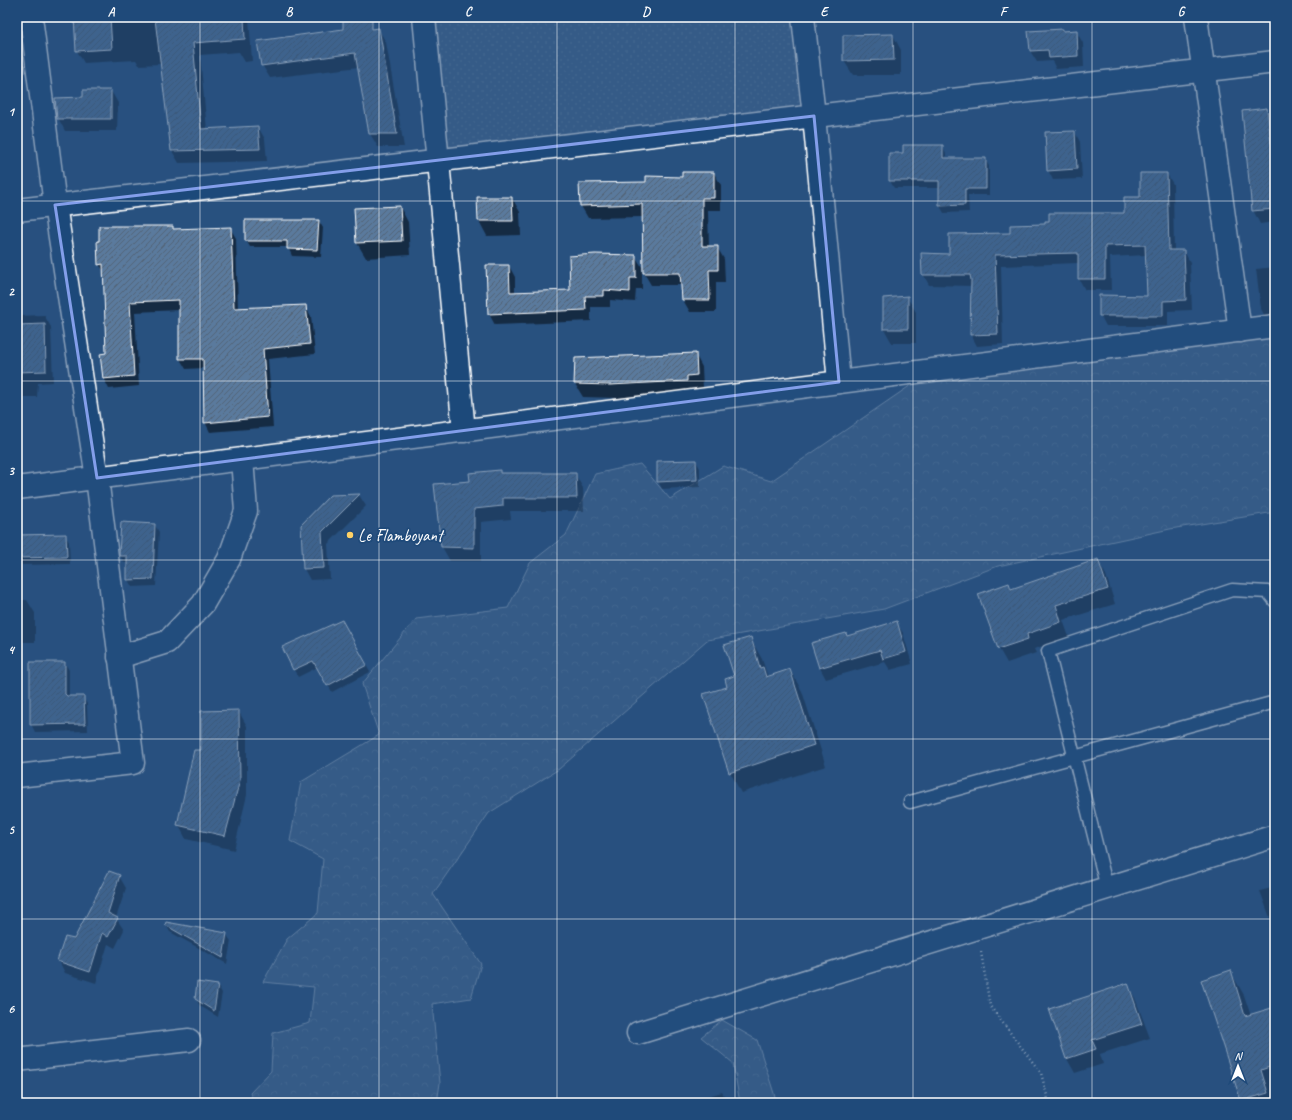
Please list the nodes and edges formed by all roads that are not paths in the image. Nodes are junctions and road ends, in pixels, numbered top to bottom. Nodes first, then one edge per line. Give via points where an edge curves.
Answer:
1 (31, 17) edge
2 (424, 17) edge
3 (803, 17) edge
4 (1196, 17) edge
5 (1275, 62) edge
6 (1204, 70) junction
7 (814, 116) junction
8 (439, 160) junction
9 (55, 205) junction
10 (17, 210) edge
11 (1275, 326) edge
12 (1240, 331) junction
13 (839, 382) junction
14 (464, 431) junction
15 (242, 459) junction
16 (97, 478) junction
17 (17, 488) edge
18 (1275, 600) edge
19 (120, 657) junction
20 (1275, 702) edge
21 (1074, 755) junction
22 (17, 776) edge
23 (910, 802) dead end
24 (1275, 836) edge
25 (1107, 888) junction
26 (638, 1032) dead end
27 (189, 1040) dead end
28 (17, 1060) edge

1 - 9 street
2 - 8 street
3 - 7 street
4 - 6 street
5 - 6 street
6 - 7 street
6 - 12 street
7 - 8 street
7 - 13 street
8 - 9 street
8 - 14 street
9 - 10 street
9 - 16 street
11 - 12 street
12 - 13 street
13 - 14 street
14 - 15 street
15 - 16 street
15 - 19 street via 246,511 229,559 203,604 166,642
16 - 17 street
16 - 19 street
18 - 21 lane via 1268,592 1232,590 1048,651
19 - 22 street via 133,763
20 - 21 lane
21 - 23 lane
21 - 25 lane
24 - 25 street
25 - 26 street
27 - 28 street

